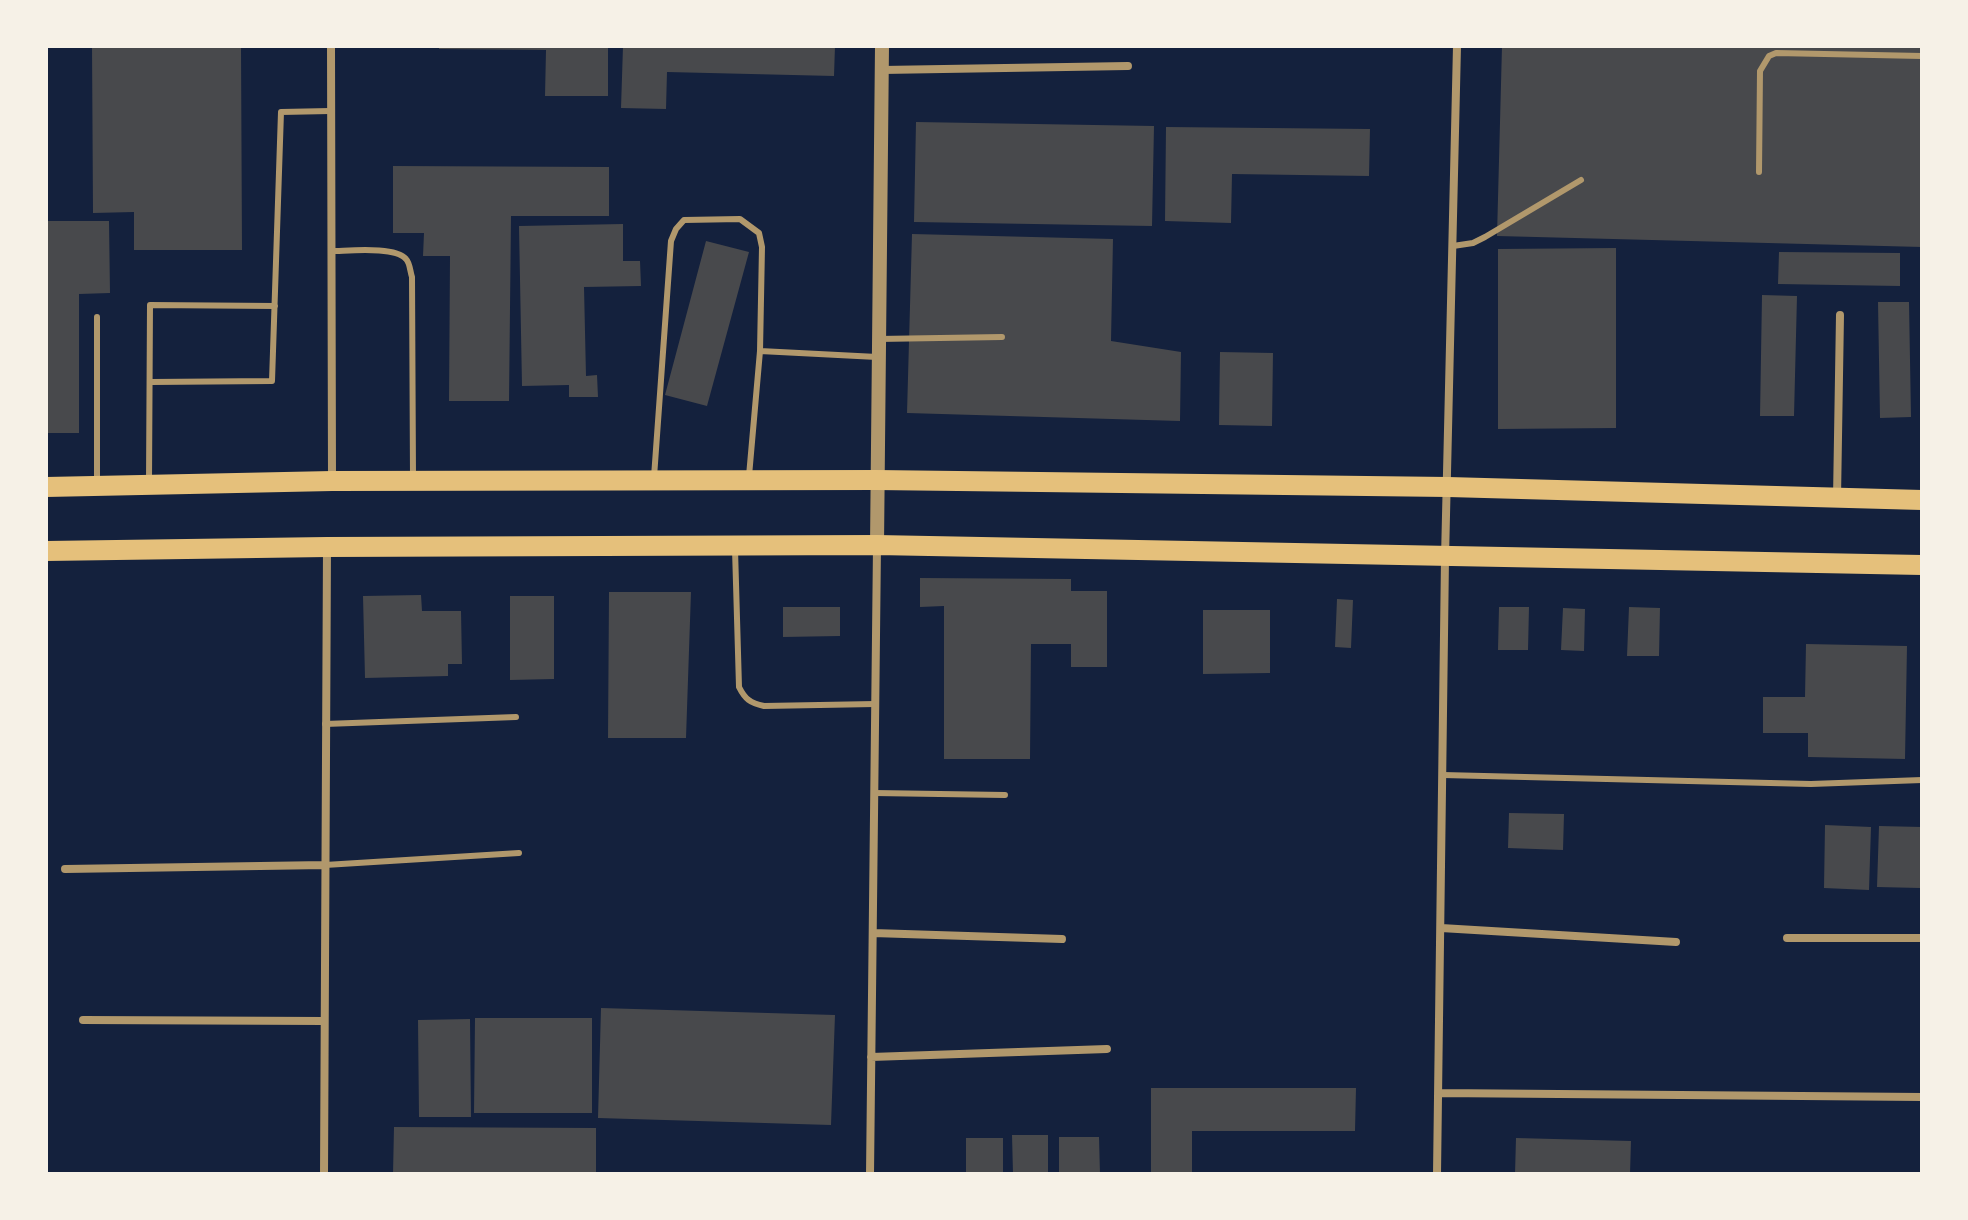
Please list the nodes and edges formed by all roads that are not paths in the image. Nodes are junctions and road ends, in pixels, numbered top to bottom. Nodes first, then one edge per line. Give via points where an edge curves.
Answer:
1 (331, 46) edge
2 (882, 46) edge
3 (1457, 46) edge
4 (1922, 56) edge
5 (1128, 66) dead end
6 (882, 70) junction
7 (330, 111) junction
8 (1759, 172) dead end
9 (1581, 180) dead end
10 (1453, 246) junction
11 (331, 251) junction
12 (275, 306) junction
13 (1840, 315) dead end
14 (97, 317) dead end
15 (1002, 337) dead end
16 (878, 339) junction
17 (760, 351) junction
18 (878, 357) junction
19 (151, 382) junction
20 (653, 480) junction
21 (749, 480) junction
22 (876, 480) junction
23 (332, 481) junction
24 (413, 481) junction
25 (46, 487) edge
26 (97, 487) junction
27 (149, 487) junction
28 (1448, 487) junction
29 (1837, 498) junction
30 (1922, 500) edge
31 (877, 545) junction
32 (735, 546) junction
33 (327, 547) junction
34 (46, 551) edge
35 (1445, 558) junction
36 (1922, 565) edge
37 (875, 704) junction
38 (516, 717) dead end
39 (325, 724) junction
40 (1443, 775) junction
41 (1922, 780) edge
42 (874, 793) junction
43 (1005, 795) dead end
44 (519, 853) dead end
45 (325, 865) junction
46 (65, 869) dead end
47 (1441, 928) junction
48 (873, 933) junction
49 (1787, 938) dead end
50 (1922, 938) edge
51 (1062, 939) dead end
52 (1676, 942) dead end
53 (83, 1020) dead end
54 (324, 1021) junction
55 (1107, 1049) dead end
56 (871, 1057) junction
57 (1438, 1093) junction
58 (1922, 1097) edge
59 (324, 1174) edge
60 (870, 1174) edge
61 (1437, 1174) edge

1 - 7 street
2 - 6 street
3 - 10 street
4 - 8 lane via 1769,56 1760,71
5 - 6 street
6 - 16 street
7 - 11 street
7 - 12 lane via 281,112
9 - 10 lane via 1485,237
10 - 28 street
11 - 23 street
11 - 24 lane via 395,252 409,264
12 - 19 lane via 272,381
12 - 19 lane via 150,305
13 - 29 street
14 - 26 lane
15 - 16 lane
16 - 18 street
17 - 18 lane
17 - 20 lane via 759,233 740,219 684,220 669,255
17 - 21 lane
18 - 22 street
19 - 27 lane
20 - 21 main road
20 - 24 main road
21 - 22 main road
22 - 28 main road
22 - 31 street
23 - 24 main road
23 - 27 main road
25 - 26 main road
26 - 27 main road
28 - 29 main road
28 - 35 street
29 - 30 main road
31 - 32 main road
31 - 35 main road
31 - 37 street
32 - 33 main road
32 - 37 lane via 739,687 744,697 764,706
33 - 34 main road
33 - 39 street
35 - 36 main road
35 - 40 street
37 - 42 street
38 - 39 lane
39 - 45 street
40 - 41 lane via 1811,784
40 - 47 street
42 - 43 lane
42 - 48 street
44 - 45 lane
45 - 46 street
45 - 54 street
47 - 52 street
47 - 57 street
48 - 51 street
48 - 56 street
49 - 50 street
53 - 54 street
54 - 59 street
55 - 56 street
56 - 60 street
57 - 58 street
57 - 61 street

